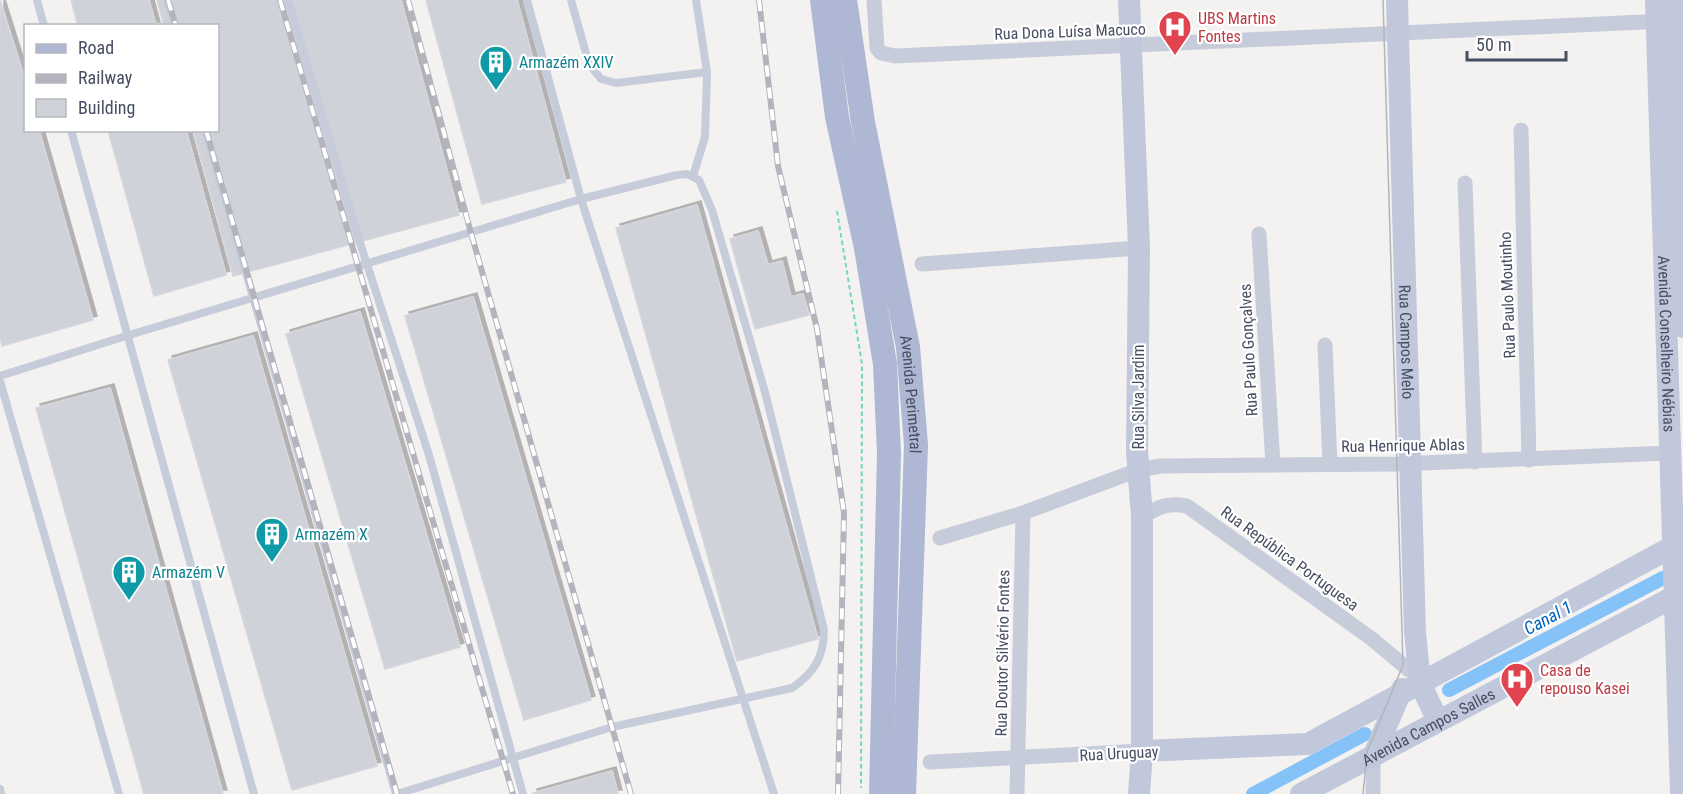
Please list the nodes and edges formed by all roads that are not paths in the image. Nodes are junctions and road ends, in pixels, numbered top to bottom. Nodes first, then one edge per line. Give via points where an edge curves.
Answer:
1 (37, 0) edge
2 (167, 0) edge
3 (288, 0) edge
4 (527, 0) edge
5 (571, 0) edge
6 (696, 0) edge
7 (822, 0) edge
8 (845, 0) edge
9 (874, 0) edge
10 (1129, 0) edge
11 (1397, 0) edge
12 (1668, 12) edge
13 (43, 24) edge
14 (174, 24) edge
15 (1399, 34) junction
16 (1131, 46) junction
17 (707, 72) junction
18 (1521, 130) dead end
19 (72, 132) edge
20 (206, 132) edge
21 (693, 176) junction
22 (1465, 183) dead end
23 (581, 199) junction
24 (1675, 206) edge
25 (1260, 234) dead end
26 (1139, 248) junction
27 (367, 264) junction
28 (922, 264) dead end
29 (253, 298) junction
30 (1683, 327) edge
31 (126, 336) junction
32 (1325, 345) dead end
33 (0, 379) edge
34 (1669, 453) junction
35 (1530, 460) junction
36 (1475, 462) junction
37 (1330, 464) junction
38 (1409, 464) junction
39 (1273, 465) junction
40 (1138, 470) junction
41 (1023, 513) junction
42 (1142, 517) junction
43 (940, 538) dead end
44 (1677, 544) edge
45 (1678, 595) edge
46 (1411, 675) junction
47 (744, 698) junction
48 (1438, 721) junction
49 (1142, 751) junction
50 (513, 757) junction
51 (1373, 757) junction
52 (1018, 758) junction
53 (930, 762) dead end
54 (0, 789) edge
55 (2, 794) edge
56 (119, 794) edge
57 (254, 794) edge
58 (397, 794) edge
59 (523, 794) edge
60 (774, 794) edge
61 (880, 794) edge
62 (904, 794) edge
63 (1017, 794) edge
64 (1139, 794) edge
65 (1301, 794) edge
66 (1373, 794) edge
67 (1681, 794) edge

1 - 13 lane
2 - 14 lane
3 - 27 lane
4 - 23 lane
5 - 17 lane via 589,64 601,79 616,83
6 - 17 lane
7 - 61 main road, Avenida Perimetral via 837,117 866,248 885,364 889,453
8 - 62 main road, Avenida Perimetral via 863,123 908,347 916,446
9 - 16 street, Rua Dona Luísa Macuco via 875,41 881,53 895,56
10 - 16 street, Rua Silva Jardim
11 - 15 street, Rua Campos Melo
12 - 15 street, Rua Dona Luísa Macuco
12 - 24 street, Avenida Conselheiro Nébias
15 - 16 street, Rua Dona Luísa Macuco
15 - 38 street, Rua Campos Melo
16 - 26 street, Rua Silva Jardim
17 - 21 lane via 705,137
18 - 35 street, Rua Paulo Moutinho
19 - 31 lane
20 - 29 lane
21 - 23 lane via 677,175
21 - 47 lane via 704,189 712,210 765,392 824,630 818,664 805,679 792,688
22 - 36 street
23 - 27 lane
23 - 47 lane
24 - 30 street, Avenida Conselheiro Nébias
24 - 34 street, Avenida Conselheiro Nébias
25 - 39 street, Rua Paulo Gonçalves
26 - 28 street
26 - 40 street, Rua Silva Jardim
27 - 29 lane
27 - 50 lane via 429,455
29 - 31 lane
29 - 58 lane
31 - 33 lane
31 - 57 lane
32 - 37 street
33 - 56 lane
34 - 35 street, Rua Henrique Ablas
34 - 44 street, Avenida Conselheiro Nébias
35 - 36 street, Rua Henrique Ablas
36 - 38 street, Rua Henrique Ablas
37 - 38 street, Rua Henrique Ablas
37 - 39 street, Rua Henrique Ablas
38 - 46 street, Rua Campos Melo
39 - 40 street, Rua Henrique Ablas via 1161,466
40 - 41 street, Rua Henrique Ablas
40 - 42 street, Rua Silva Jardim
41 - 43 street, Rua Henrique Ablas
41 - 52 street, Rua Doutor Silvério Fontes
42 - 46 street, Rua República Portuguesa via 1159,506 1187,506 1372,639
42 - 49 street, Rua Silva Jardim
44 - 45 street, Avenida Conselheiro Nébias
44 - 46 street
45 - 48 street, Avenida Campos Salles
45 - 67 street, Avenida Conselheiro Nébias
46 - 48 street
46 - 49 street, Rua Uruguay via 1308,744
46 - 51 street
47 - 50 lane via 612,727
47 - 60 lane
48 - 51 street, Avenida Campos Salles
49 - 52 street, Rua Uruguay
49 - 64 street, Rua Silva Jardim
50 - 58 lane
50 - 59 lane
51 - 65 street, Avenida Campos Salles
51 - 66 street
52 - 53 street, Rua Uruguay
52 - 63 street, Rua Doutor Silvério Fontes
54 - 55 lane

